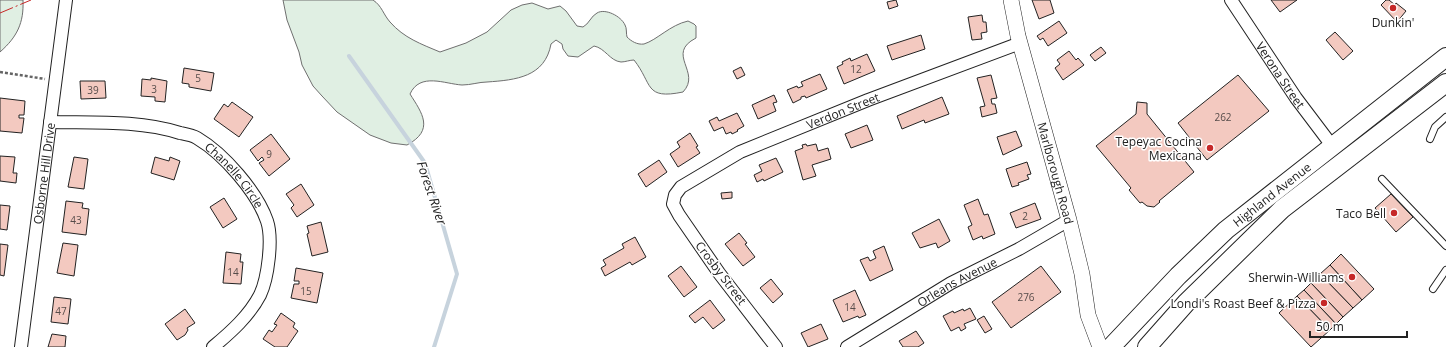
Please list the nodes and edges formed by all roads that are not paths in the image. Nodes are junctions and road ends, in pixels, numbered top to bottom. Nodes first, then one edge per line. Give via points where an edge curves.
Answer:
1 (66, 0) edge
2 (1012, 0) edge
3 (1231, 0) edge
4 (1020, 43) junction
5 (1446, 57) edge
6 (1446, 83) edge
7 (1446, 117) edge
8 (50, 122) junction
9 (1430, 139) dead end
10 (1333, 147) junction
11 (1382, 179) dead end
12 (675, 195) joint
13 (1069, 220) junction
14 (1446, 246) edge
15 (1446, 270) edge
16 (1433, 289) dead end
17 (1154, 343) edge
18 (21, 347) edge
19 (213, 347) edge
20 (776, 347) edge
21 (847, 347) edge
22 (1100, 347) edge
23 (1111, 347) edge

1 - 8 street, Osborne Hill Drive
2 - 4 street, Marlborough Road
3 - 10 street, Verona Street via 1296,98
4 - 12 street, Verdon Street via 868,100 740,152 681,187
4 - 13 street, Marlborough Road
5 - 10 main road, Highland Avenue
6 - 17 main road, Highland Avenue via 1282,209 1186,303
7 - 9 lane via 1435,127
8 - 18 street, Osborne Hill Drive
8 - 19 street, Chanelle Circle via 121,123 163,127 197,138 222,158 249,188 267,221 270,259 260,295 235,328
10 - 23 main road, Highland Avenue via 1226,230
11 - 14 lane
12 - 20 street, Crosby Street via 674,204 679,215 719,273
13 - 21 street, Orleans Avenue via 952,283
13 - 22 street, Marlborough Road via 1082,274 1088,315
15 - 16 lane

